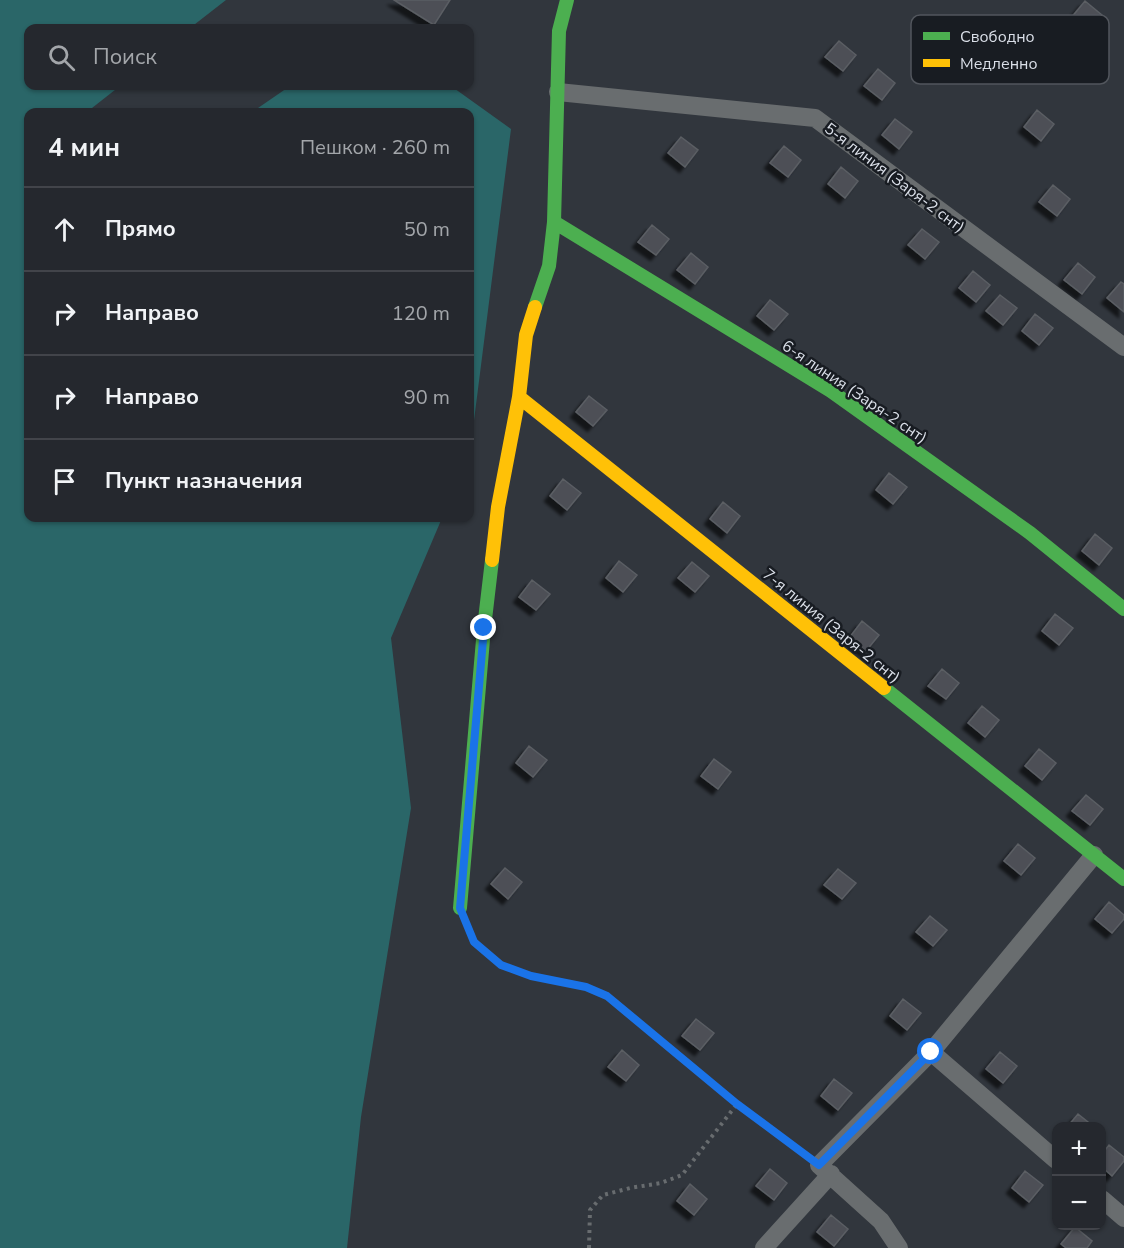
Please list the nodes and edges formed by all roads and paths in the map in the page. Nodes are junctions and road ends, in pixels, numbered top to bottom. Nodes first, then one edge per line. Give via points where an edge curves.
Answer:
1 (567, 0) edge
2 (558, 92) junction
3 (554, 222) junction
4 (1124, 347) edge
5 (519, 397) junction
6 (1124, 609) edge
7 (1094, 855) junction
8 (1124, 879) edge
9 (460, 908) joint
10 (931, 1052) junction
11 (737, 1104) junction
12 (1052, 1157) edge
13 (825, 1169) junction
14 (1106, 1203) edge
15 (1124, 1218) edge
16 (589, 1248) edge
17 (764, 1248) edge
18 (899, 1248) edge

1 - 2 street via 559,31
2 - 3 street
2 - 4 street, 5-я линия (Заря-2 снт) via 815,118
3 - 5 street via 549,266 526,335
3 - 6 street, 6-я линия (Заря-2 снт) via 831,391 1030,533
5 - 7 street, 7-я линия (Заря-2 снт)
5 - 9 street via 498,507 484,628
7 - 8 street, 7-я линия (Заря-2 снт)
7 - 10 street
9 - 11 path via 474,942 501,965 607,996
10 - 12 street
10 - 13 street
11 - 13 path
11 - 16 path via 682,1175 603,1195 590,1210
13 - 17 street
13 - 18 street via 881,1221
14 - 15 street

